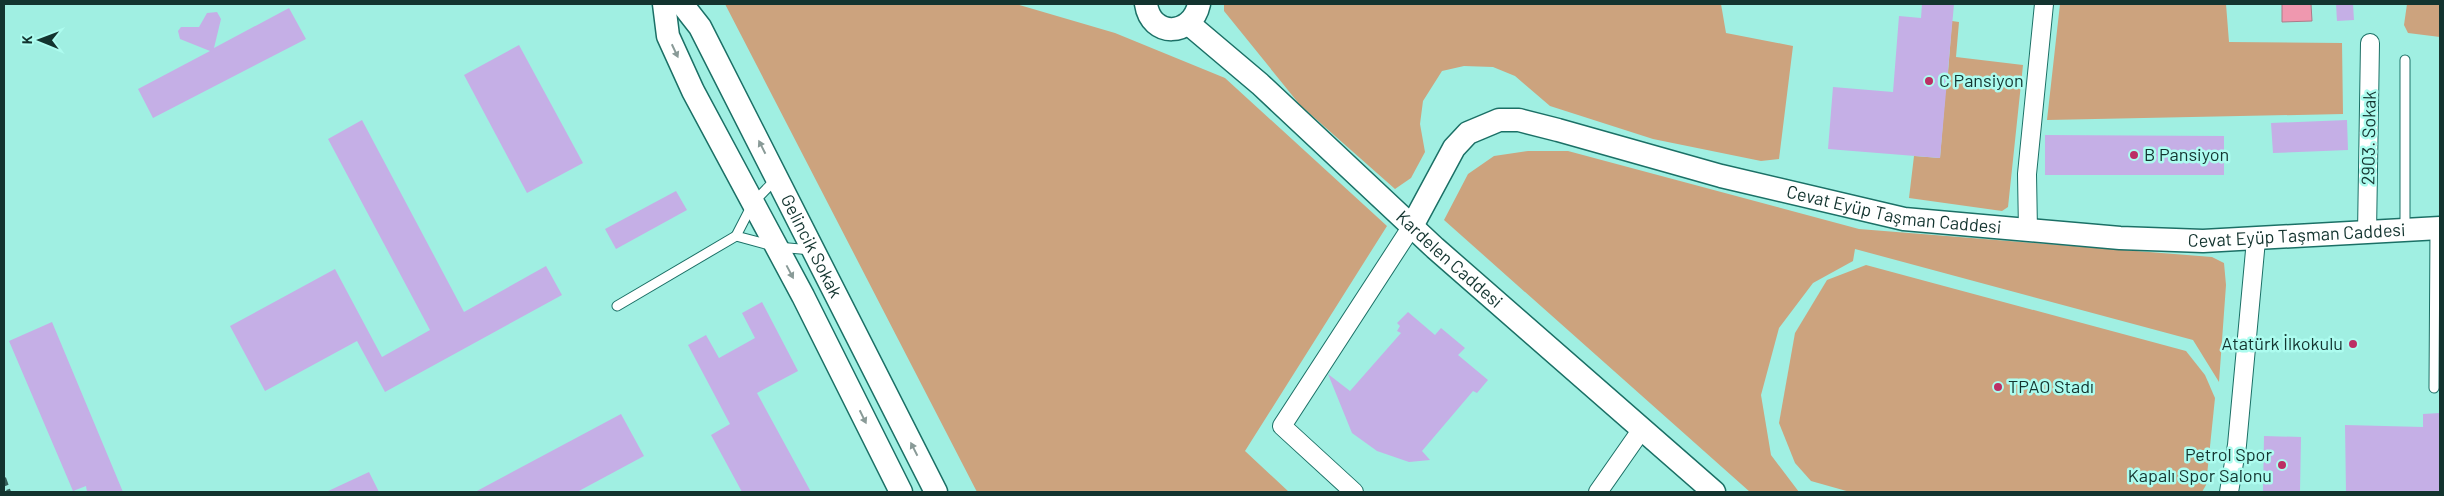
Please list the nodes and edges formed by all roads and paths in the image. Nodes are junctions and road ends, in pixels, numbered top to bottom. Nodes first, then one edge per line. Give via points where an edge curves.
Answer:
1 (664, 4) edge
2 (682, 4) edge
3 (1143, 4) edge
4 (1199, 4) edge
5 (2044, 4) edge
6 (1189, 24) junction
7 (2370, 42) dead end
8 (2405, 60) dead end
9 (778, 177) junction
10 (753, 202) junction
11 (1412, 226) junction
12 (2438, 229) edge
13 (2405, 230) junction
14 (2028, 231) junction
15 (2367, 233) junction
16 (736, 236) junction
17 (2256, 240) junction
18 (777, 247) junction
19 (816, 251) junction
20 (617, 306) dead end
21 (2434, 388) dead end
22 (1642, 429) junction
23 (900, 492) edge
24 (936, 492) edge
25 (1354, 492) edge
26 (1598, 492) edge
27 (1714, 492) edge
28 (2229, 492) edge

1 -> 10 street, Gelincik Sokak via 668,36 693,91
9 -> 2 street, Gelincik Sokak via 700,27
3 - 6 street via 1152,20 1166,28
4 - 6 street
5 - 14 street via 2027,174
6 - 11 street, Kardelen Caddesi via 1260,84
7 - 15 street, 2903. Sokak
8 - 13 lane
9 - 10 lane
9 - 19 street, Gelincik Sokak
10 - 16 lane
10 - 18 street, Gelincik Sokak
11 - 14 street, Cevat Eyüp Taşman Caddesi via 1454,148 1468,133 1499,120 1519,120 1721,176 1904,219
11 - 22 street, Kardelen Caddesi
11 - 25 street via 1282,426
12 - 13 street, Cevat Eyüp Taşman Caddesi
12 - 21 lane
13 - 15 street, Cevat Eyüp Taşman Caddesi
14 - 17 street, Cevat Eyüp Taşman Caddesi via 2203,241
15 - 17 street, Cevat Eyüp Taşman Caddesi
16 - 18 lane
16 - 20 lane
17 - 28 street via 2237,444
18 - 19 lane
18 -> 23 street, Gelincik Sokak
24 -> 19 street, Gelincik Sokak
22 - 26 street
22 - 27 street, Kardelen Caddesi

